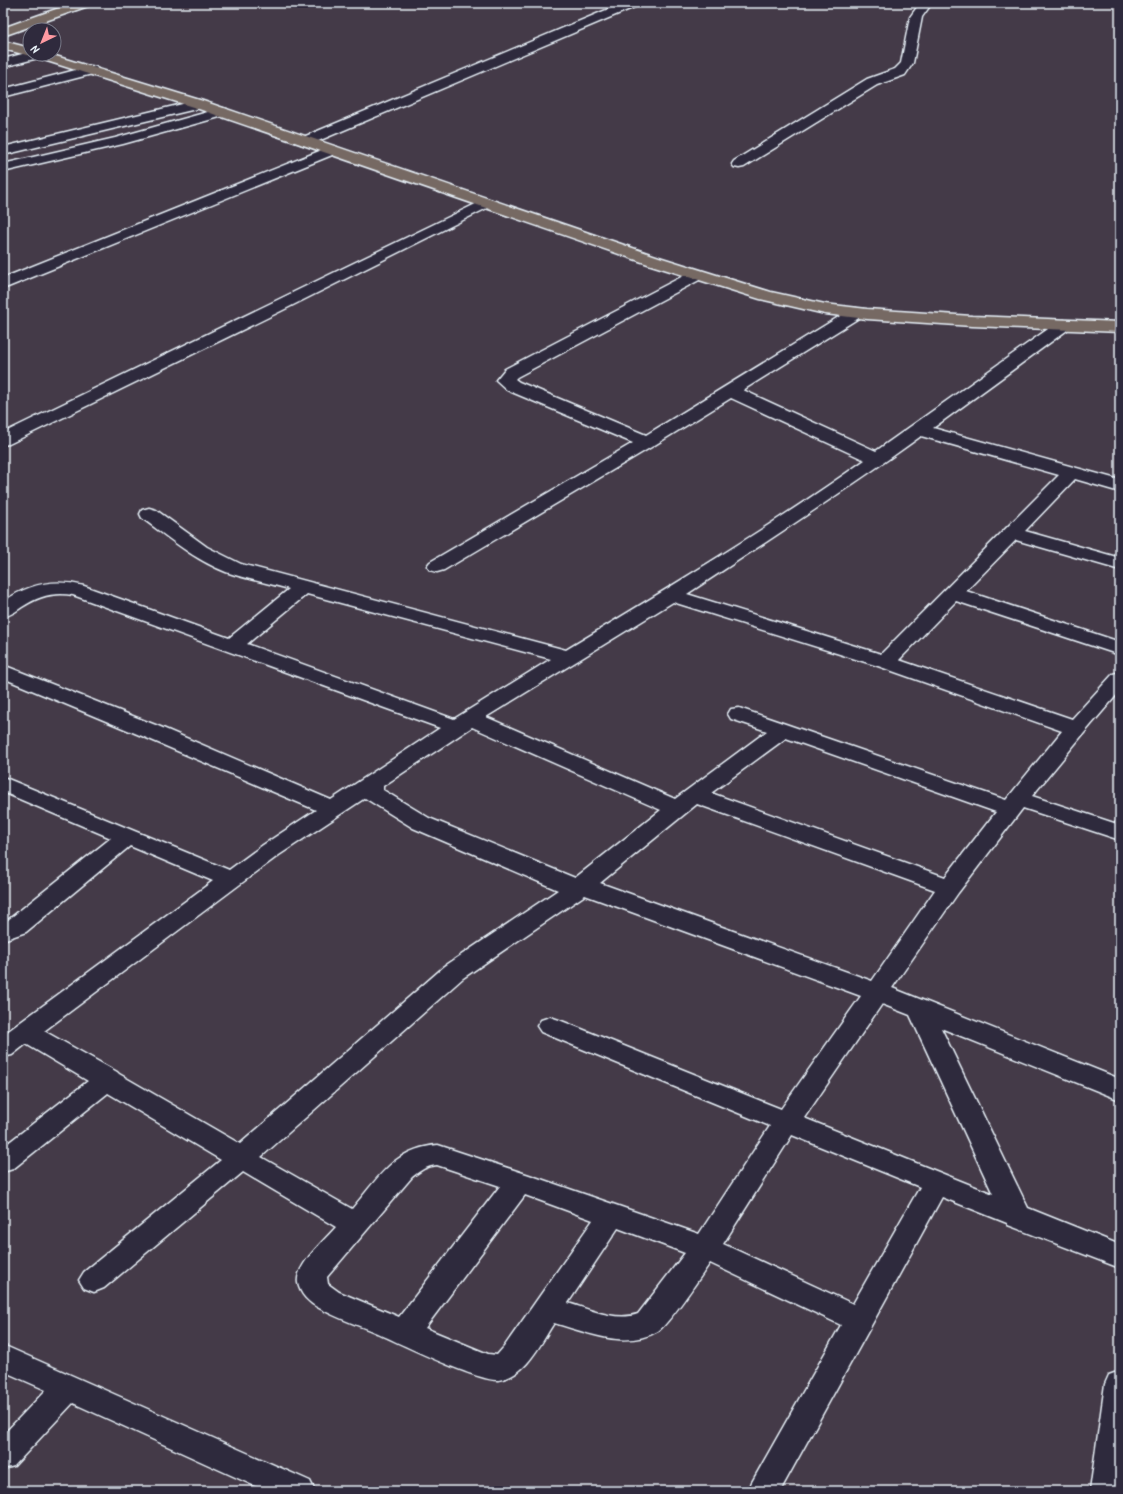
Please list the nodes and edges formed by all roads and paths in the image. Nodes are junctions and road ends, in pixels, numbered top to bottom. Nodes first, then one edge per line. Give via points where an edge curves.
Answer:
1 (84, 3) edge
2 (633, 3) edge
3 (926, 3) edge
4 (3, 32) edge
5 (3, 35) edge
6 (3, 44) edge
7 (22, 50) edge
8 (22, 58) edge
9 (62, 62) edge
10 (3, 64) edge
11 (91, 70) junction
12 (3, 93) edge
13 (198, 104) junction
14 (222, 112) junction
15 (306, 141) junction
16 (332, 150) junction
17 (3, 151) edge
18 (739, 164) dead end
19 (3, 168) edge
20 (486, 203) junction
21 (697, 275) junction
22 (6, 280) edge
23 (856, 313) junction
24 (1064, 325) junction
25 (1120, 327) edge
26 (731, 391) junction
27 (918, 429) junction
28 (3, 440) edge
29 (647, 442) junction
30 (878, 459) junction
31 (1071, 473) junction
32 (1120, 486) edge
33 (149, 514) dead end
34 (1011, 533) junction
35 (1120, 564) edge
36 (437, 566) dead end
37 (303, 587) junction
38 (952, 593) junction
39 (670, 595) junction
40 (3, 611) edge
41 (232, 646) junction
42 (1120, 649) edge
43 (568, 657) junction
44 (885, 662) junction
45 (3, 672) edge
46 (1120, 678) edge
47 (1111, 702) edge
48 (739, 714) dead end
49 (463, 723) junction
50 (1076, 728) junction
51 (782, 730) junction
52 (372, 783) junction
53 (3, 784) edge
54 (686, 802) junction
55 (1014, 804) junction
56 (333, 809) junction
57 (1120, 833) edge
58 (128, 836) junction
59 (230, 879) junction
60 (582, 885) junction
61 (950, 887) junction
62 (3, 932) edge
63 (877, 992) junction
64 (919, 1008) junction
65 (550, 1026) dead end
66 (26, 1032) junction
67 (3, 1048) edge
68 (108, 1080) junction
69 (1120, 1090) edge
70 (787, 1121) junction
71 (242, 1158) junction
72 (3, 1162) edge
73 (519, 1182) junction
74 (936, 1183) junction
75 (612, 1215) junction
76 (1018, 1216) junction
77 (354, 1224) junction
78 (704, 1248) junction
79 (1120, 1256) edge
80 (94, 1280) dead end
81 (547, 1309) junction
82 (859, 1320) junction
83 (404, 1333) junction
84 (3, 1357) edge
85 (1120, 1384) edge
86 (69, 1387) junction
87 (3, 1456) edge
88 (298, 1491) edge
89 (763, 1491) edge
90 (1106, 1491) edge

1 - 4 main road
2 - 15 street
3 - 18 street via 916,17 907,63 900,72 872,82
5 - 6 main road via 7,38
6 - 7 main road
8 - 10 street
9 - 11 main road
11 - 12 street
11 - 13 main road
13 - 14 main road
13 - 17 street
14 - 15 main road
14 - 19 street via 118,141
15 - 16 main road
16 - 20 main road
16 - 22 street
20 - 21 main road
20 - 28 street
21 - 23 main road via 765,295
21 - 29 street via 511,373 505,380 513,386
23 - 24 main road
23 - 26 street
24 - 25 main road
24 - 27 street
26 - 29 street
26 - 30 street
27 - 30 street
27 - 31 street
29 - 36 street
30 - 39 street
31 - 32 street
31 - 34 street
33 - 37 street via 216,561
34 - 35 street
34 - 38 street
37 - 41 street
37 - 43 street
38 - 42 street
38 - 44 street
39 - 43 street
39 - 44 street
40 - 41 street via 38,590 63,587
41 - 49 street
43 - 49 street
44 - 50 street
45 - 56 street
46 - 47 street
47 - 50 street
48 - 51 street
49 - 52 street
49 - 54 street
50 - 55 street
51 - 54 street
51 - 55 street
52 - 56 street
52 - 60 street via 372,793 421,823 576,888
53 - 58 street
54 - 60 street
54 - 61 street
55 - 57 street
55 - 61 street
56 - 59 street
58 - 59 street
58 - 62 street via 18,926
59 - 66 street
60 - 63 street
60 - 71 street via 454,972
61 - 63 street
63 - 64 street
63 - 70 street
64 - 69 street
64 - 76 street
65 - 70 street
66 - 67 street
66 - 68 street
68 - 71 street
68 - 72 street
70 - 74 street
70 - 78 street
71 - 77 street
71 - 80 street
73 - 75 street
73 - 77 street via 438,1155 424,1156 412,1161 402,1170
73 - 83 street
74 - 76 street
74 - 82 street
75 - 78 street
75 - 81 street
76 - 79 street
77 - 83 street via 313,1273 311,1281 314,1288 329,1300
78 - 81 street via 648,1322 622,1328
78 - 82 street
81 - 83 street via 509,1363 502,1367 485,1366
82 - 89 street
84 - 86 street
85 - 90 street
86 - 87 street
86 - 88 street

